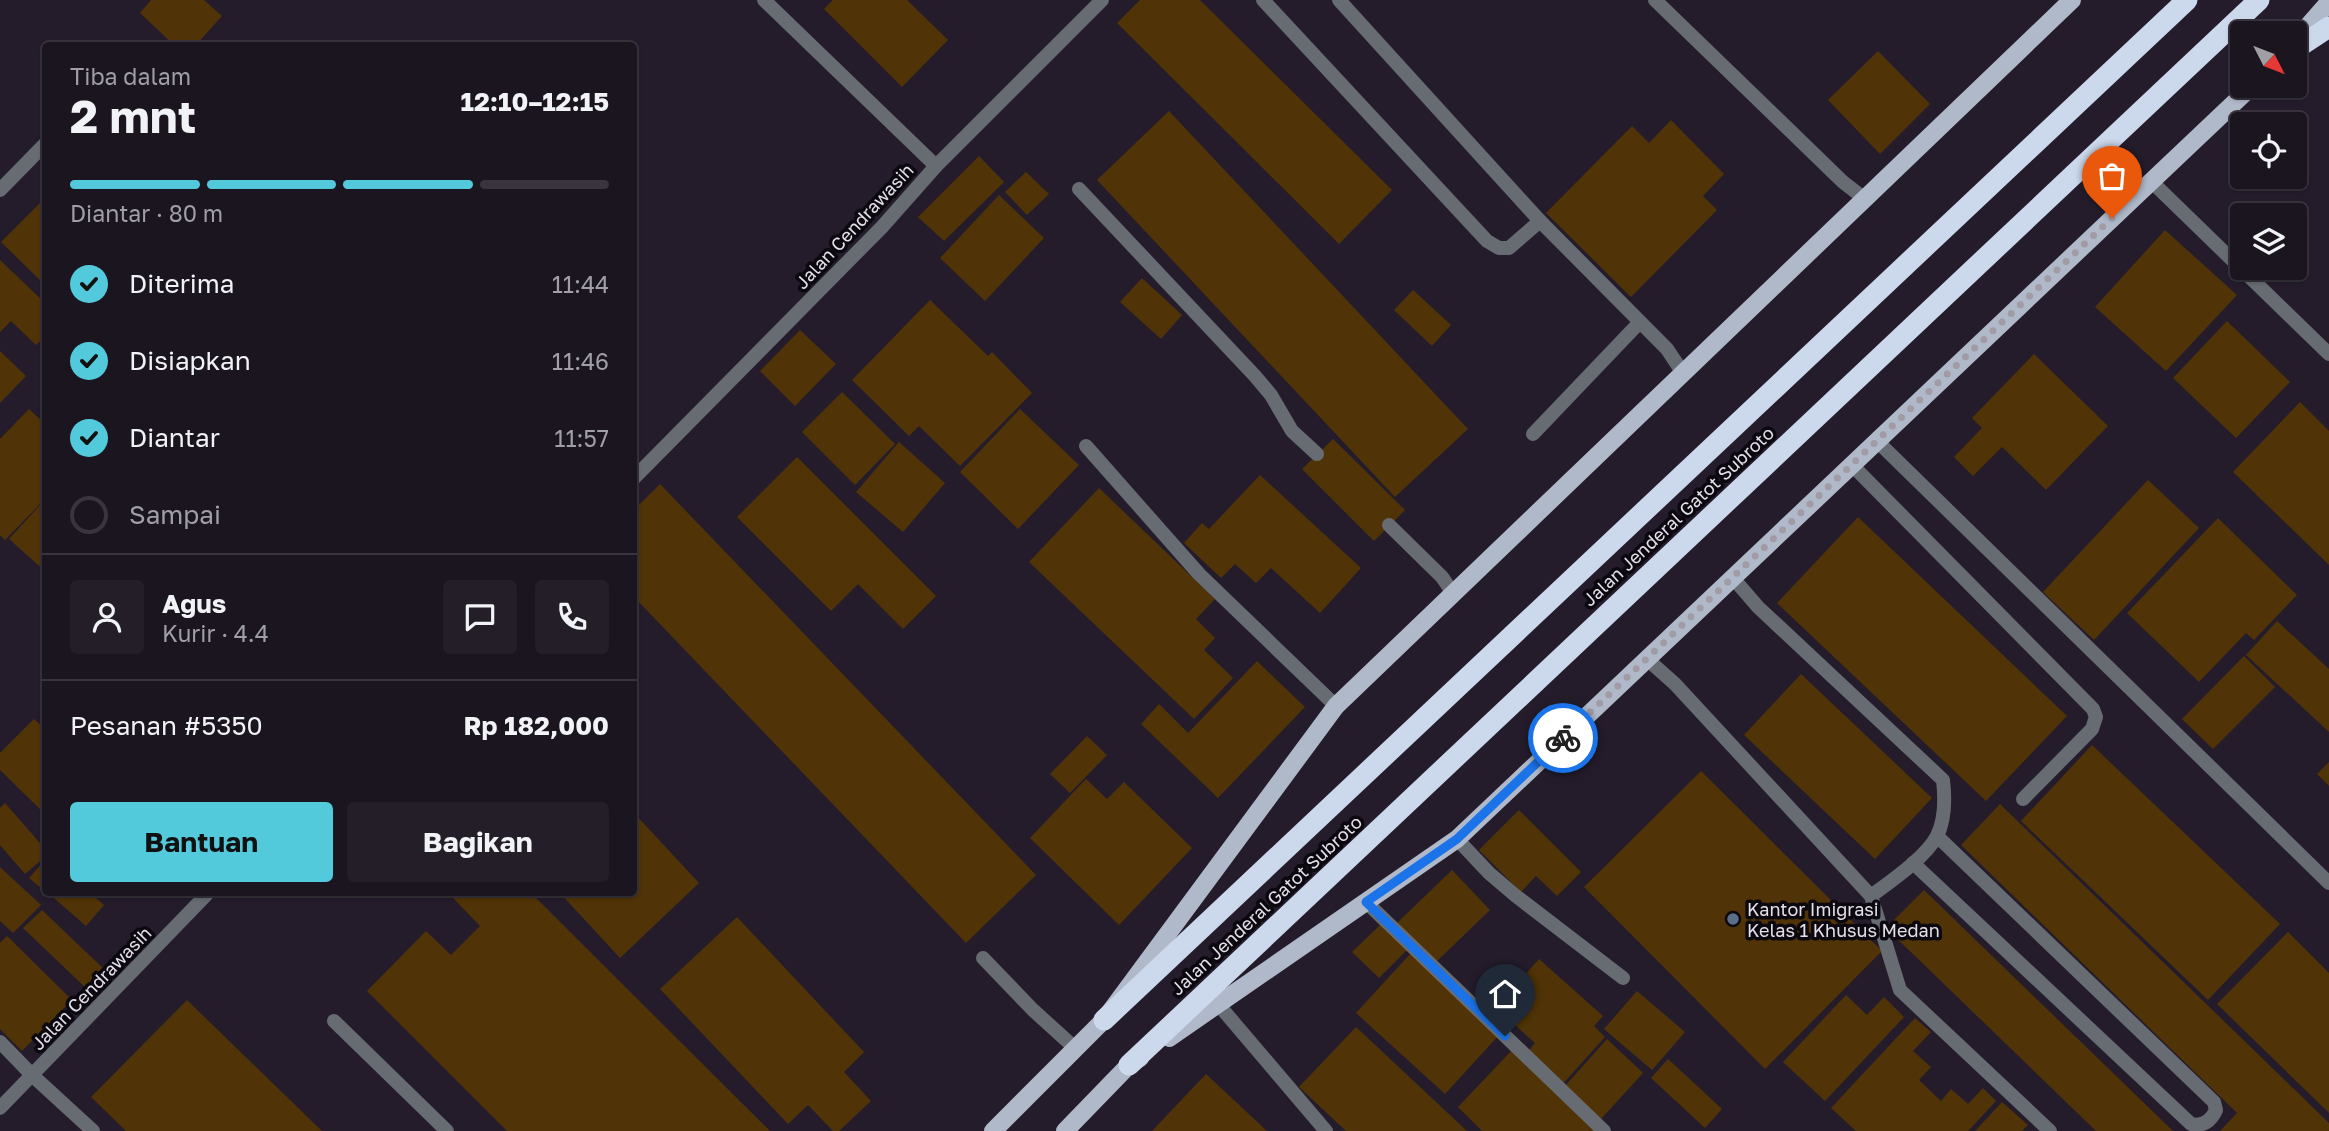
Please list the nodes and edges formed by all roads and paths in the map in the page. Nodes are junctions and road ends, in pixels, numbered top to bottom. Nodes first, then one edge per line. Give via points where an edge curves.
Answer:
1 (764, 0) edge
2 (1102, 0) edge
3 (1263, 0) edge
4 (1339, 0) edge
5 (1655, 0) edge
6 (2072, 0) edge
7 (2187, 0) edge
8 (2259, 0) edge
9 (2329, 2) edge
10 (2307, 27) edge
11 (2329, 27) edge
12 (2307, 41) edge
13 (2239, 98) edge
14 (42, 147) edge
15 (936, 166) junction
16 (2151, 181) junction
17 (1079, 189) dead end
18 (0, 190) edge
19 (1865, 199) junction
20 (1540, 220) junction
21 (1639, 323) junction
22 (2329, 354) edge
23 (1683, 373) junction
24 (1533, 433) dead end
25 (1877, 441) junction
26 (1086, 446) dead end
27 (1317, 454) dead end
28 (1852, 465) junction
29 (637, 475) edge
30 (1389, 525) dead end
31 (1733, 578) junction
32 (1453, 593) junction
33 (1647, 659) junction
34 (1336, 706) junction
35 (2023, 799) dead end
36 (1937, 836) junction
37 (1457, 839) junction
38 (1913, 863) junction
39 (2329, 883) edge
40 (205, 896) edge
41 (1871, 896) junction
42 (1366, 902) junction
43 (983, 958) dead end
44 (1623, 978) dead end
45 (1218, 1004) junction
46 (1104, 1020) junction
47 (334, 1021) dead end
48 (0, 1042) edge
49 (1076, 1049) junction
50 (1129, 1065) junction
51 (33, 1076) junction
52 (0, 1108) edge
53 (1072, 1129) edge
54 (93, 1131) edge
55 (447, 1131) edge
56 (993, 1131) edge
57 (1326, 1131) edge
58 (1604, 1131) edge
59 (2050, 1131) edge

1 - 15 street
2 - 15 street, Jalan Cendrawasih
3 - 20 street via 1487,241 1509,248
4 - 20 street
5 - 19 street
6 - 19 main road, Jalan Jenderal Gatot Subroto
7 - 46 highway, Jalan Jenderal Gatot Subroto
8 - 50 highway, Jalan Jenderal Gatot Subroto
9 - 10 main road
11 - 12 highway
13 - 16 main road, Jalan Jenderal Gatot Subroto
14 - 18 street
15 - 29 street, Jalan Cendrawasih via 882,228
16 - 22 street
16 - 25 main road, Jalan Jenderal Gatot Subroto
17 - 27 street via 1255,376 1292,431
19 - 23 main road, Jalan Jenderal Gatot Subroto
20 - 21 street
21 - 23 street via 1667,349
21 - 24 street
23 - 32 main road, Jalan Jenderal Gatot Subroto
25 - 28 main road, Jalan Jenderal Gatot Subroto
25 - 39 street
26 - 34 street via 1199,574
28 - 31 main road, Jalan Jenderal Gatot Subroto
28 - 35 street via 2093,709 2092,729
30 - 32 street
31 - 33 main road, Jalan Jenderal Gatot Subroto
31 - 36 street via 1942,780 1943,810
32 - 34 main road, Jalan Jenderal Gatot Subroto
33 - 37 main road, Jalan Jenderal Gatot Subroto
33 - 41 street
34 - 46 main road, Jalan Jenderal Gatot Subroto
36 - 38 street
36 - 38 street via 2214,1101 2211,1119 2201,1125 2190,1124
37 - 42 main road, Jalan Jenderal Gatot Subroto
37 - 44 street via 1516,896
38 - 41 street
40 - 51 street, Jalan Cendrawasih
41 - 59 street via 1900,990
42 - 45 main road, Jalan Jenderal Gatot Subroto
42 - 58 street
43 - 49 street
45 - 50 main road, Jalan Jenderal Gatot Subroto
45 - 57 street
46 - 49 main road, Jalan Jenderal Gatot Subroto
47 - 55 street
48 - 51 street
49 - 56 main road, Jalan Jenderal Gatot Subroto
50 - 53 main road, Jalan Jenderal Gatot Subroto
51 - 52 street, Jalan Cendrawasih
51 - 54 street

